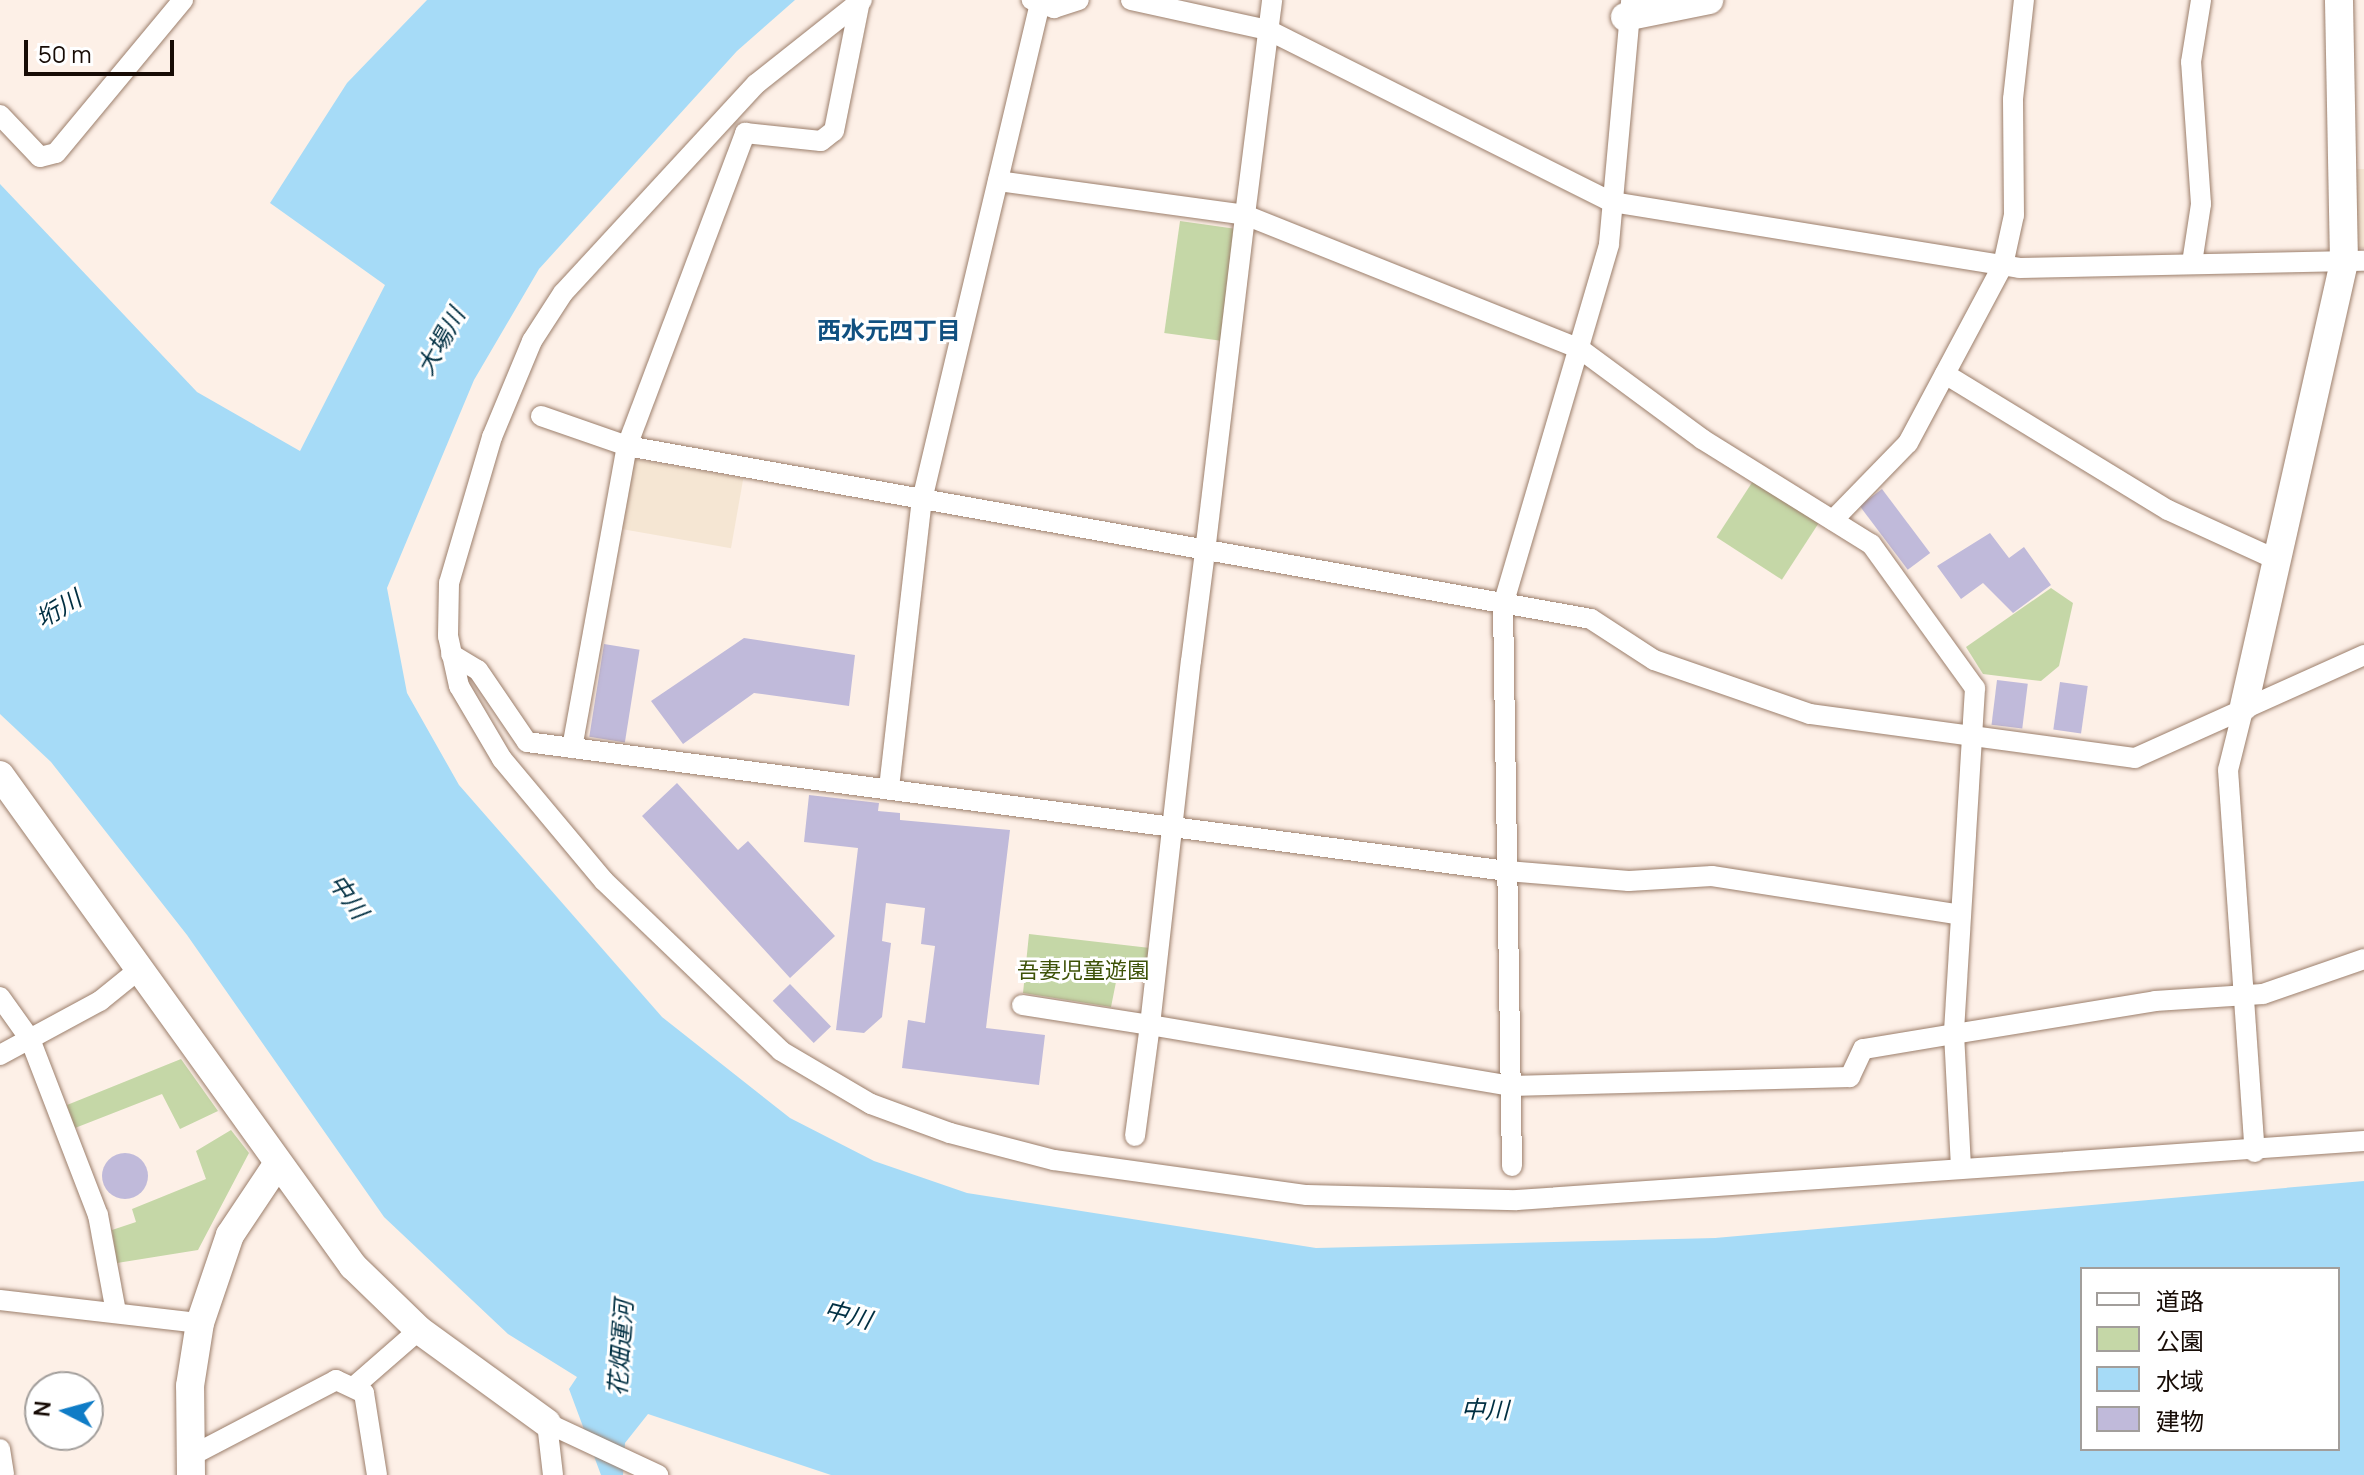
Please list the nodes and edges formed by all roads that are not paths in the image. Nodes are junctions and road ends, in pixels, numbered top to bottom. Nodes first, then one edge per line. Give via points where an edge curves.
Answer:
1 (183, 0) edge
2 (861, 0) edge
3 (1079, 0) edge
4 (1131, 0) edge
5 (1272, 0) edge
6 (1709, 0) edge
7 (2024, 0) edge
8 (2201, 0) edge
9 (2339, 0) edge
10 (1036, 1) edge
11 (1628, 8) edge
12 (1268, 30) junction
13 (0, 115) edge
14 (998, 181) junction
15 (1612, 202) junction
16 (1245, 215) junction
17 (2354, 261) edge
18 (2192, 263) junction
19 (2003, 265) junction
20 (1580, 349) junction
21 (1945, 374) junction
22 (541, 416) dead end
23 (627, 446) junction
24 (922, 500) junction
25 (1833, 520) junction
26 (1205, 552) junction
27 (2277, 560) junction
28 (1503, 605) junction
29 (451, 654) junction
30 (2364, 655) edge
31 (2244, 706) junction
32 (1972, 734) junction
33 (572, 748) junction
34 (0, 775) edge
35 (889, 788) junction
36 (1173, 824) junction
37 (1507, 871) junction
38 (1961, 915) junction
39 (2364, 959) edge
40 (142, 967) junction
41 (0, 997) edge
42 (2244, 997) junction
43 (1022, 1005) dead end
44 (1150, 1025) junction
45 (1954, 1034) junction
46 (30, 1039) junction
47 (0, 1055) edge
48 (1511, 1086) junction
49 (1135, 1136) dead end
50 (2364, 1141) edge
51 (2255, 1152) junction
52 (276, 1166) junction
53 (1512, 1166) dead end
54 (1961, 1167) junction
55 (0, 1300) edge
56 (116, 1312) junction
57 (200, 1323) junction
58 (419, 1330) junction
59 (357, 1384) junction
60 (547, 1423) junction
61 (0, 1449) edge
62 (190, 1466) edge
63 (4, 1475) edge
64 (377, 1475) edge
65 (553, 1475) edge
66 (658, 1475) edge

1 - 13 street via 56,153 40,157
2 - 23 street via 834,131 821,141 745,133
2 - 29 street via 746,94 546,317 492,437 458,549 447,615
3 - 10 street via 1054,8
4 - 12 street
5 - 12 street
6 - 11 street
7 - 19 street via 2013,99 2014,215
8 - 18 street via 2191,62 2201,204
9 - 17 street
10 - 14 street
11 - 15 street
12 - 15 street
12 - 16 street
14 - 16 street
14 - 24 street
15 - 19 street
15 - 20 street via 1609,244
16 - 20 street
16 - 26 street
17 - 18 street
17 - 27 street
18 - 19 street
19 - 21 street
20 - 25 street via 1702,439
20 - 28 street
21 - 25 street via 1908,443
21 - 27 street via 2168,510
22 - 23 street
23 - 24 street
23 - 33 street
24 - 26 street
24 - 35 street
25 - 32 street via 1871,544 1975,688
26 - 28 street
26 - 36 street
27 - 31 street
28 - 32 street via 1591,619 1654,660 1810,714
28 - 37 street
29 - 33 street via 478,670 527,742
29 - 54 street via 471,713 502,759 649,928 781,1051 909,1120 1114,1171 1379,1198 1517,1200
30 - 31 street
31 - 32 street via 2135,758
31 - 42 street via 2228,770
32 - 38 street
33 - 35 street
34 - 40 street
35 - 36 street
36 - 37 street
36 - 44 street
37 - 38 street via 1629,881 1712,876
37 - 48 street
38 - 45 street
39 - 42 street
40 - 46 street via 100,1001
40 - 52 street
41 - 46 street
42 - 45 street via 2155,1001
42 - 51 street
43 - 44 street
44 - 48 street
44 - 49 street
45 - 48 street via 1863,1049 1850,1077
45 - 54 street
46 - 47 street
46 - 56 street via 98,1215
48 - 53 street
50 - 51 street
51 - 54 street
52 - 57 street via 230,1235
52 - 58 street via 353,1266
55 - 56 street
56 - 57 street
57 - 62 street
58 - 59 street
58 - 60 street
59 - 62 street via 336,1380
59 - 64 street
60 - 65 street
60 - 66 street
61 - 63 street

